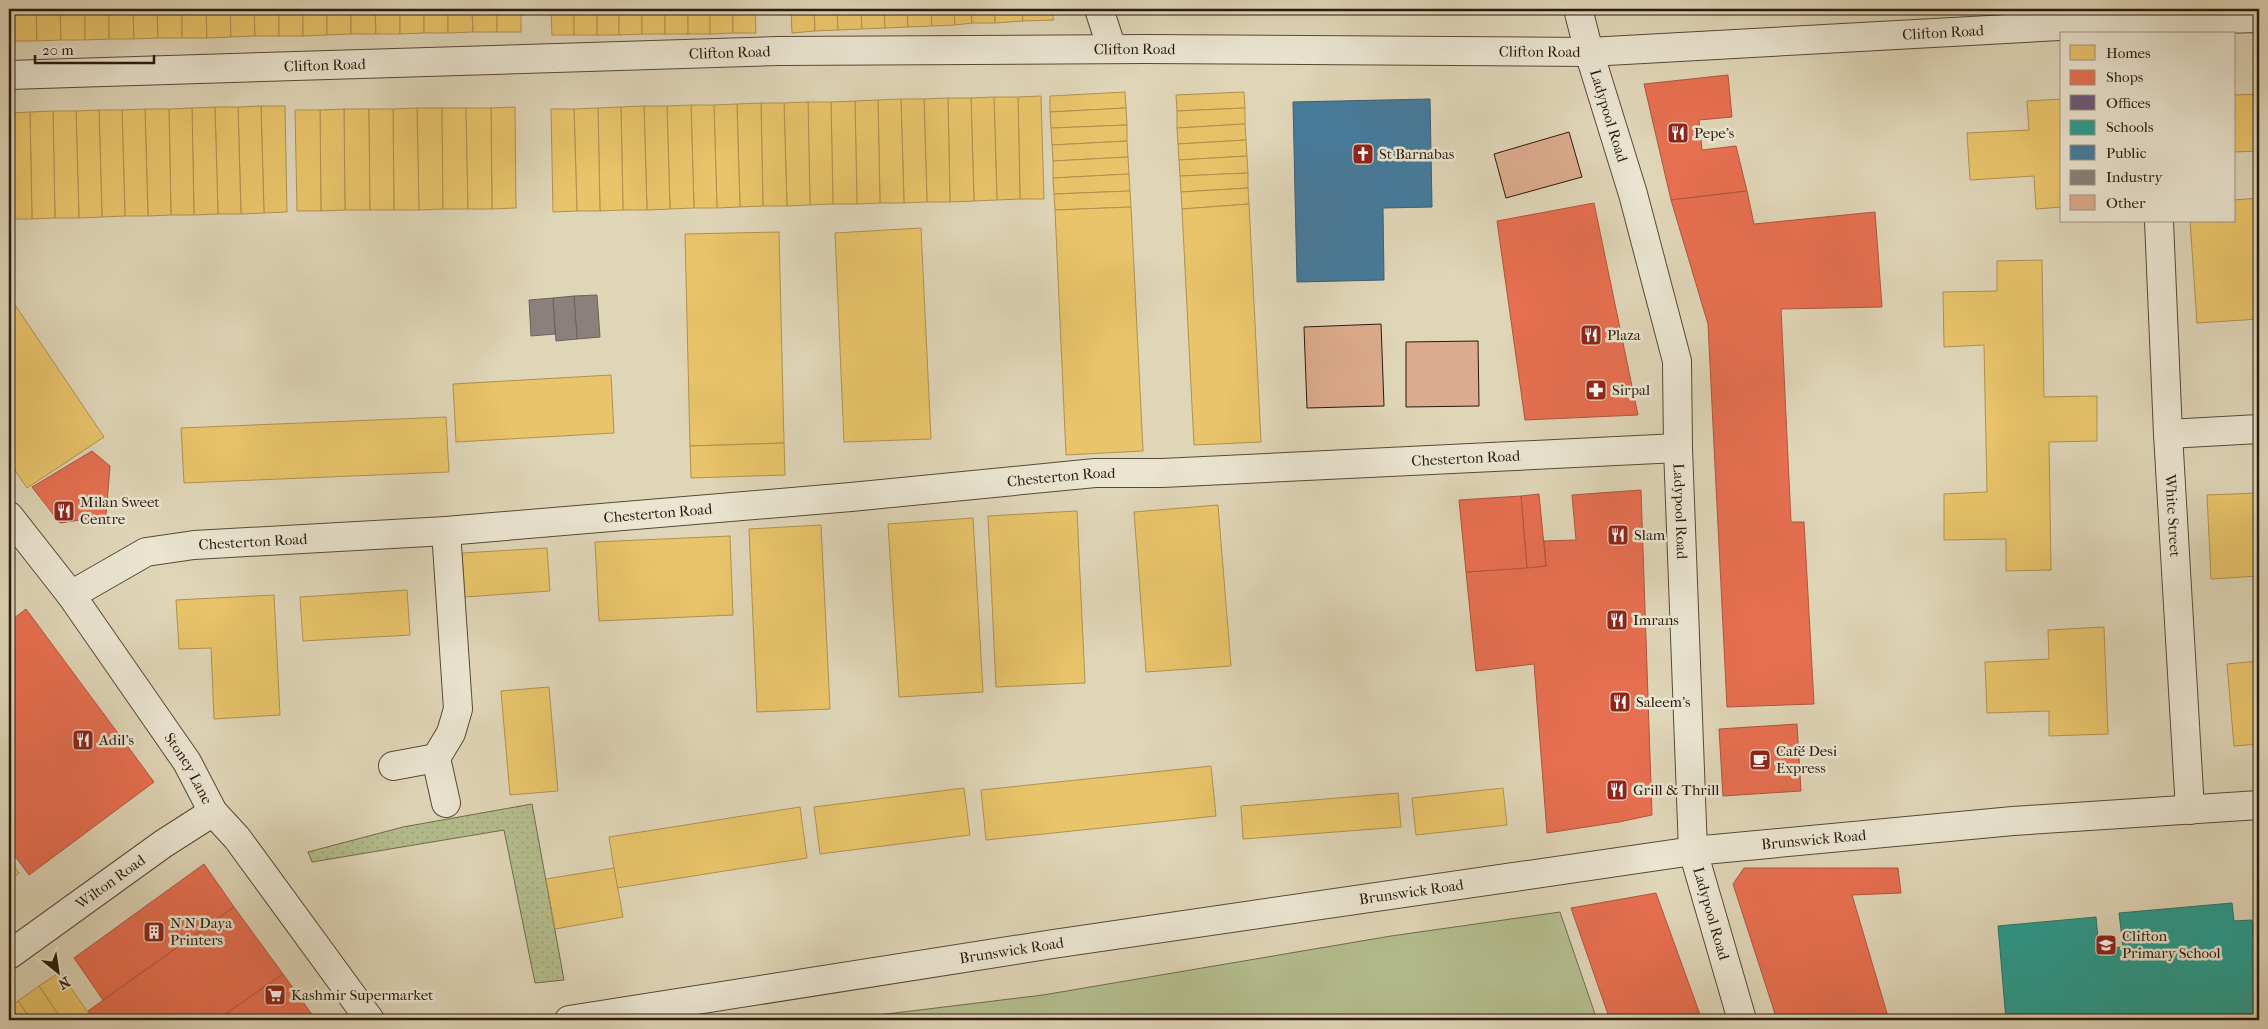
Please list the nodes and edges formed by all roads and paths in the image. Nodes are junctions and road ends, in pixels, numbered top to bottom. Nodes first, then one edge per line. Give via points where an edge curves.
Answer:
1 (1098, 9) edge
2 (1578, 9) edge
3 (2259, 18) edge
4 (2151, 28) edge
5 (1112, 49) junction
6 (1589, 52) junction
7 (9, 75) edge
8 (2159, 222) edge
9 (2259, 429) edge
10 (2168, 434) junction
11 (1678, 448) junction
12 (9, 516) edge
13 (446, 531) junction
14 (71, 595) junction
15 (436, 758) junction
16 (393, 766) dead end
17 (446, 803) dead end
18 (2259, 805) edge
19 (2190, 810) junction
20 (213, 812) junction
21 (1693, 851) junction
22 (9, 955) edge
23 (370, 1020) edge
24 (569, 1020) edge
25 (1742, 1020) edge

1 - 5 street
2 - 6 street, Ladypool Road
3 - 4 street, Clifton Road
4 - 6 street, Clifton Road
5 - 6 street, Clifton Road
5 - 7 street, Clifton Road via 779,51
6 - 11 street, Ladypool Road via 1677,361
8 - 10 street, White Street
9 - 10 street
10 - 19 street, White Street
11 - 13 street, Chesterton Road via 1162,473 1096,473
11 - 21 street, Ladypool Road
12 - 14 street, Stoney Lane
13 - 14 street, Chesterton Road via 194,545 146,552
13 - 15 street via 458,709 451,733
14 - 20 street, Stoney Lane via 187,762
15 - 16 street
15 - 17 street
18 - 19 street, Brunswick Road
19 - 21 street, Brunswick Road via 2013,821
20 - 22 street, Wilton Road
20 - 23 street, Stoney Lane via 236,838
21 - 24 street, Brunswick Road via 1063,942
21 - 25 street, Ladypool Road

